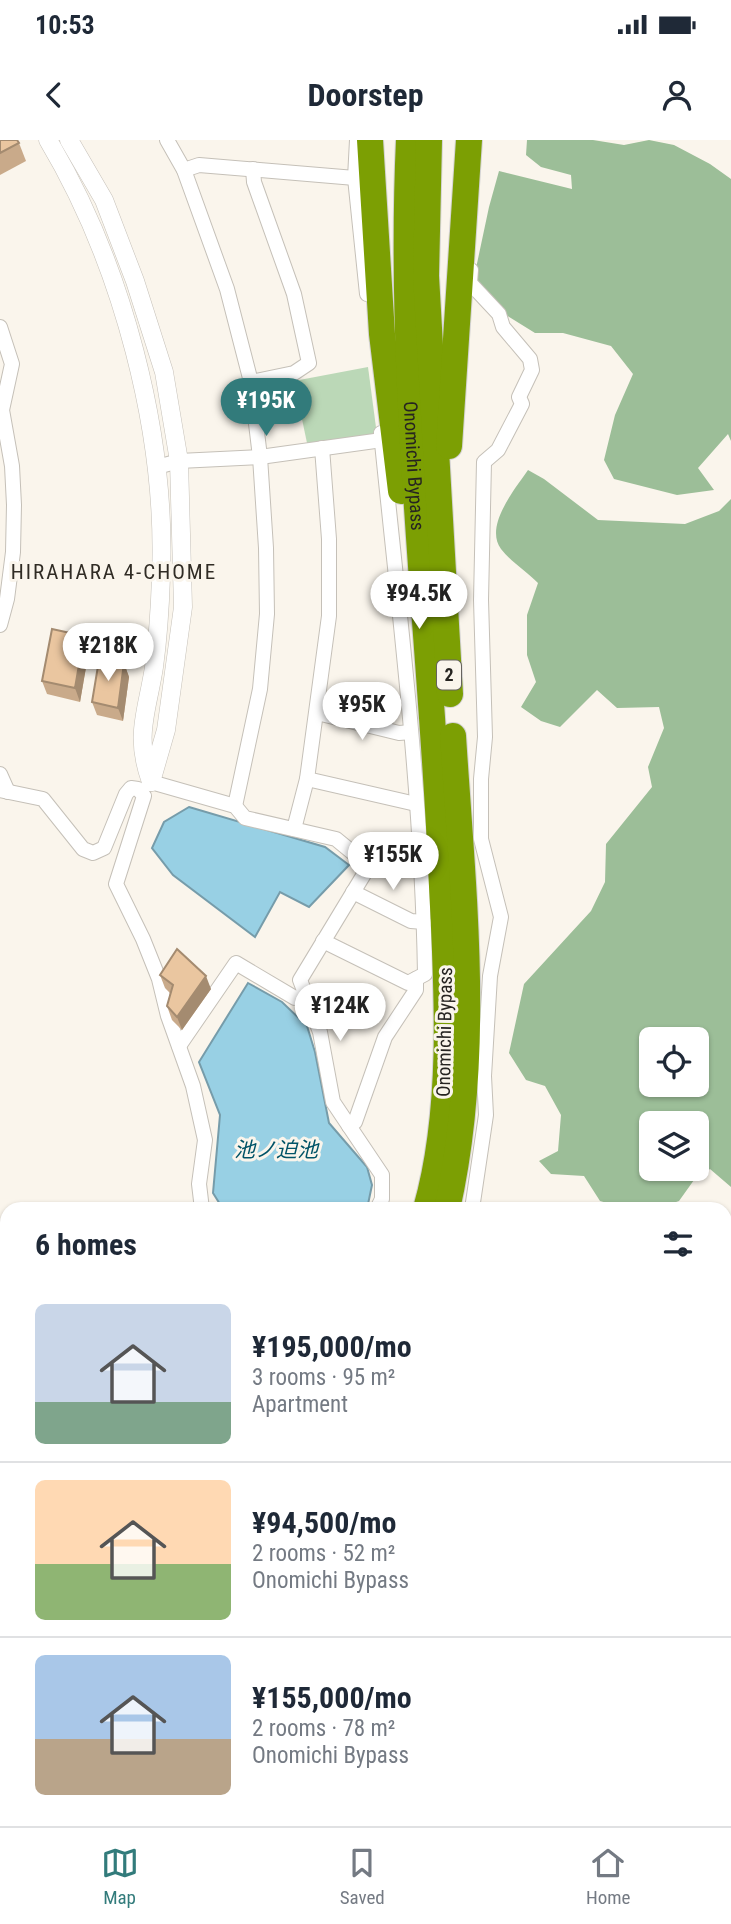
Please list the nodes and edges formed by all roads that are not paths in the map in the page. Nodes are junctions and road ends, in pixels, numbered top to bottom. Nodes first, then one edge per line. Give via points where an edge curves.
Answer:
1 (48, 140) edge
2 (69, 140) edge
3 (167, 140) edge
4 (357, 140) edge
5 (370, 140) edge
6 (409, 140) edge
7 (429, 140) edge
8 (469, 140) edge
9 (480, 140) edge
10 (253, 169) junction
11 (184, 170) junction
12 (355, 178) junction
13 (0, 327) edge
14 (251, 382) junction
15 (382, 440) junction
16 (322, 448) junction
17 (260, 457) junction
18 (179, 461) junction
19 (157, 467) junction
20 (444, 612) junction
21 (0, 625) edge
22 (317, 713) junction
23 (142, 729) junction
24 (166, 730) junction
25 (411, 732) junction
26 (436, 770) junction
27 (0, 774) edge
28 (307, 779) junction
29 (151, 782) junction
30 (4, 791) edge
31 (416, 804) junction
32 (235, 806) junction
33 (294, 829) junction
34 (420, 863) junction
35 (369, 866) junction
36 (353, 892) junction
37 (424, 922) junction
38 (323, 942) junction
39 (416, 979) junction
40 (306, 995) junction
41 (179, 1046) junction
42 (349, 1126) junction
43 (201, 1202) edge
44 (380, 1202) edge
45 (427, 1202) edge
46 (448, 1202) edge
47 (473, 1202) edge

1 - 19 street via 105,255 132,345
2 - 18 street via 104,200 135,281 164,372
3 - 11 street
4 - 12 street
5 - 26 highway via 382,334
6 - 26 highway, Onomichi Bypass / 2 via 407,315
7 - 20 highway, Onomichi Bypass / 2 via 425,276
8 - 20 highway via 450,412
9 - 47 street via 470,284 499,314 503,327 530,359 532,370 519,397 522,404 498,450 484,462 481,839 501,917 490,976 486,1115
10 - 11 street via 200,165
10 - 12 street
10 - 14 street via 294,294 309,363 294,373
11 - 14 street via 227,289
12 - 15 street
13 - 21 street via 12,364 2,410 14,505 7,599
14 - 17 street
15 - 16 street
15 - 25 street
16 - 17 street
16 - 22 street via 329,616
17 - 18 street
17 - 32 street via 267,614 260,689
18 - 19 street
18 - 24 street via 183,607
19 - 23 street via 162,576 154,666
20 - 46 highway, Onomichi Bypass / 2 via 466,936 467,1044 459,1144
22 - 25 street
22 - 28 street
23 - 24 street
23 - 29 street
24 - 29 street
25 - 31 street
26 - 45 highway, Onomichi Bypass / 2 via 446,1044 438,1152
27 - 30 street
28 - 31 street
28 - 33 street
29 - 32 street
30 - 41 street via 43,799 83,849 93,853 104,848 131,788 144,796 116,884 159,979
31 - 34 street
32 - 33 street via 245,818
33 - 35 street via 336,839
34 - 35 street
34 - 37 street
35 - 36 street
36 - 37 street
36 - 38 street
37 - 39 street via 425,974
38 - 39 street via 408,983
38 - 40 street via 300,980
39 - 42 street via 416,990 384,1037 355,1122
40 - 41 street via 295,998 236,963
40 - 42 street via 320,1032 333,1102
41 - 43 street via 205,1140
42 - 44 street via 382,1175

